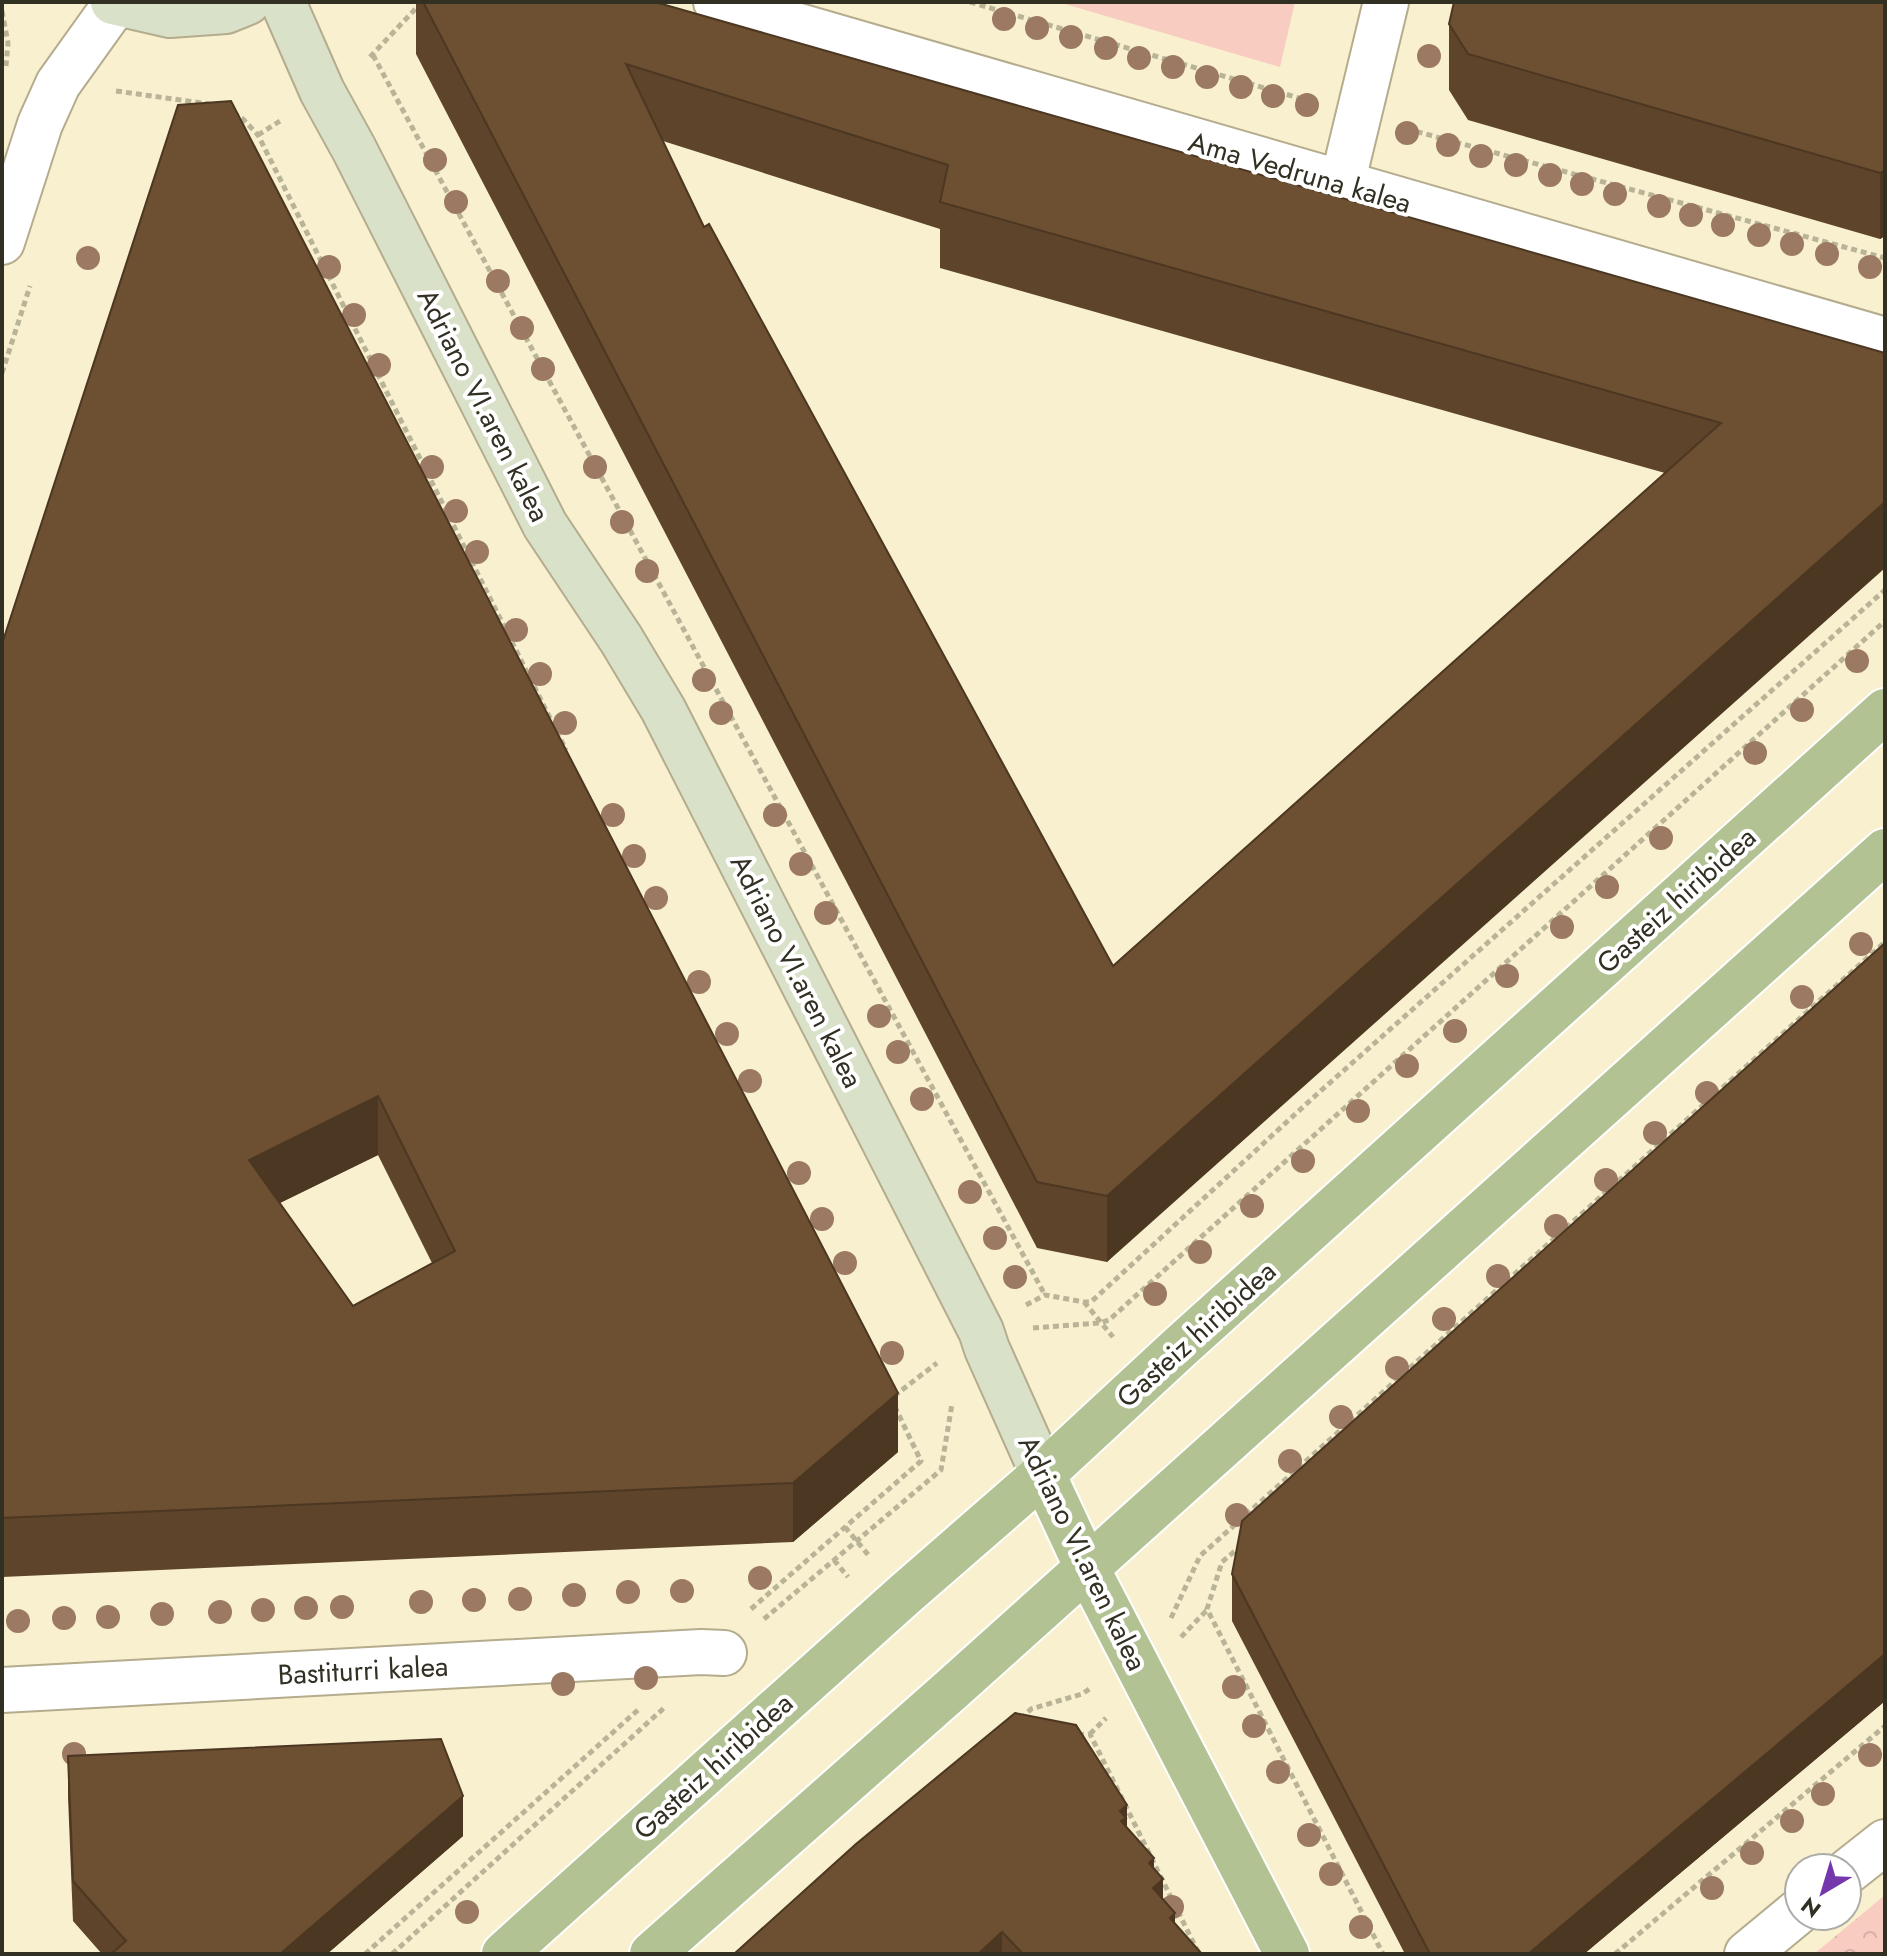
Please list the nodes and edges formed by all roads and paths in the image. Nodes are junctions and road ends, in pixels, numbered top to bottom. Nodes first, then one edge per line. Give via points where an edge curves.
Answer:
1 (248, 2) edge
2 (283, 2) edge
3 (716, 2) edge
4 (970, 2) edge
5 (1386, 2) edge
6 (114, 3) edge
7 (2, 69) edge
8 (58, 84) junction
9 (221, 106) edge
10 (232, 113) edge
11 (1359, 116) junction
12 (1342, 184) junction
13 (2, 242) edge
14 (1885, 258) edge
15 (1885, 340) edge
16 (1885, 590) edge
17 (1885, 621) edge
18 (1885, 711) edge
19 (571, 760) edge
20 (1885, 851) edge
21 (1885, 942) edge
22 (984, 1340) junction
23 (1043, 1474) junction
24 (1246, 1541) edge
25 (1087, 1568) junction
26 (713, 1653) junction
27 (1131, 1654) junction
28 (2, 1690) edge
29 (643, 1705) dead end
30 (1014, 1725) edge
31 (1885, 1726) edge
32 (1076, 1735) edge
33 (1885, 1842) edge
34 (1863, 1859) edge
35 (1783, 1924) edge
36 (365, 1954) edge
37 (392, 1954) edge
38 (504, 1954) edge
39 (652, 1954) edge
40 (1199, 1954) edge
41 (1287, 1954) edge
42 (1383, 1954) edge
43 (1615, 1954) edge
44 (1747, 1954) edge

1 - 6 main road via 226,11 170,15
2 - 22 main road, Adriano VI.aren kalea via 322,91 545,525 663,709
3 - 12 street, Ama Vedruna kalea
4 - 11 path
5 - 11 street
6 - 8 street
7 - 8 path
8 - 9 path
8 - 13 street
10 - 19 path via 258,135
11 - 12 street
11 - 14 path
12 - 15 street, Ama Vedruna kalea
16 - 22 path via 1091,1302 1045,1295
17 - 22 path via 1109,1320 1019,1329
18 - 23 main road, Gasteiz hiribidea
20 - 25 main road
21 - 27 path via 1200,1556 1173,1617
22 - 23 main road, Adriano VI.aren kalea
22 - 26 path via 950,1409 941,1470
22 - 26 path via 891,1399 921,1461
23 - 25 main road, Adriano VI.aren kalea
23 - 38 main road, Gasteiz hiribidea
24 - 42 path via 1222,1562 1207,1609
25 - 27 main road, Adriano VI.aren kalea
25 - 39 main road
26 - 28 street, Bastiturri kalea
26 - 37 path
27 - 30 path via 1097,1685 1031,1709
27 - 41 main road, Adriano VI.aren kalea
29 - 36 path
31 - 43 path
32 - 40 path via 1090,1734
33 - 34 street
35 - 44 street

